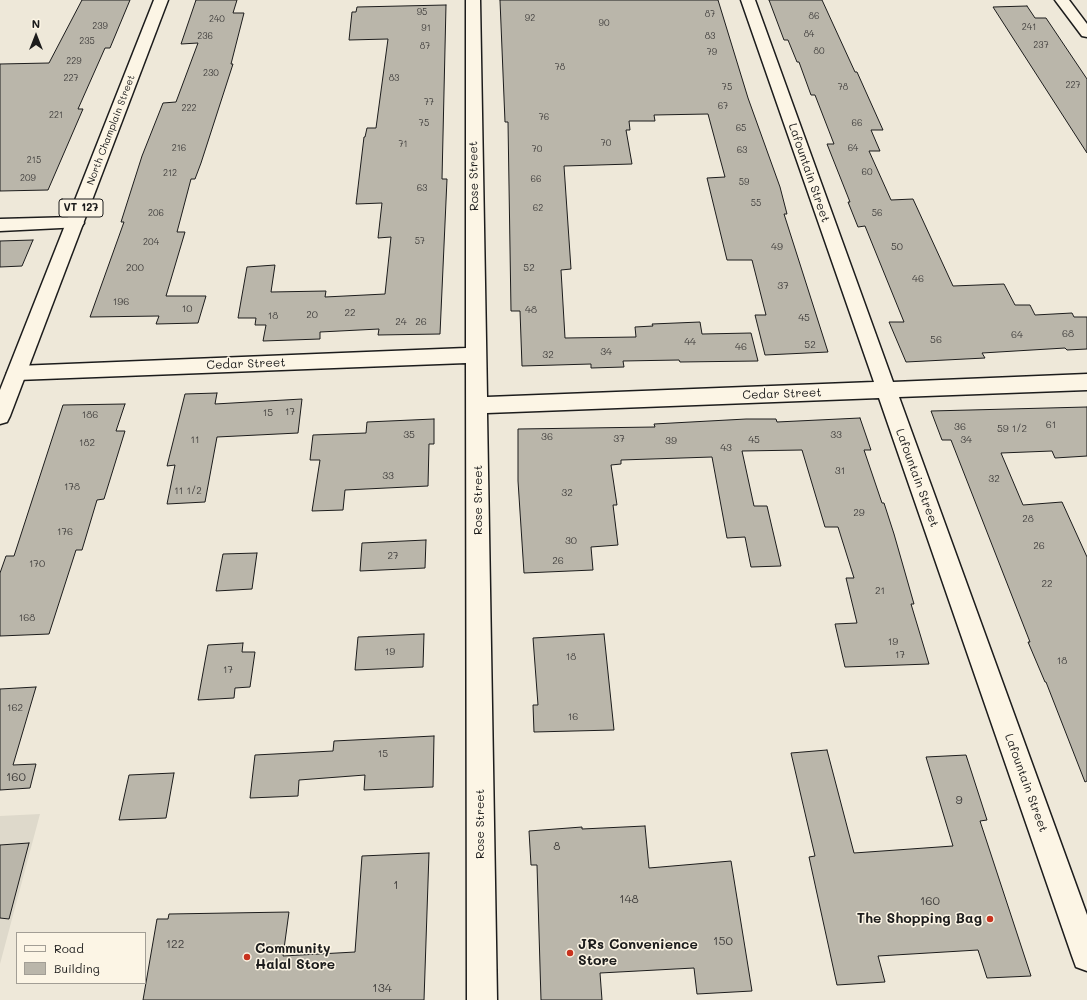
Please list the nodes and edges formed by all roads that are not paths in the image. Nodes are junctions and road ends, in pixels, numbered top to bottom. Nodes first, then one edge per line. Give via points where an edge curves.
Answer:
1 (161, 0) edge
2 (473, 0) edge
3 (748, 0) edge
4 (1062, 0) edge
5 (1087, 33) edge
6 (75, 223) junction
7 (0, 225) edge
8 (476, 355) junction
9 (17, 373) junction
10 (1087, 382) edge
11 (886, 390) junction
12 (477, 406) junction
13 (0, 416) edge
14 (1087, 956) edge
15 (482, 1000) edge

1 - 6 street, North Champlain Street / VT 127
2 - 8 street, Rose Street
3 - 11 street, Lafountain Street
4 - 5 street
6 - 7 street
6 - 9 street, North Champlain Street / VT 127
8 - 9 street, Cedar Street
8 - 12 street, Rose Street
9 - 13 street, North Champlain Street / VT 127
10 - 11 street, Cedar Street
11 - 12 street, Cedar Street
11 - 14 street, Lafountain Street
12 - 15 street, Rose Street

